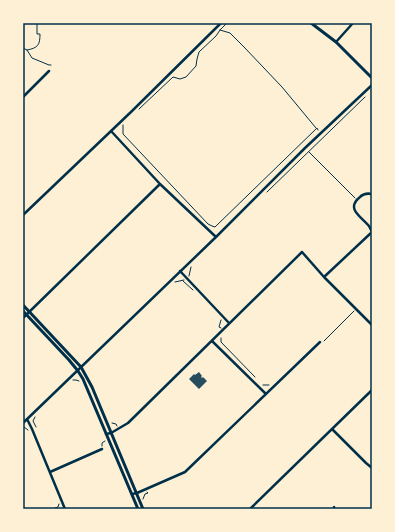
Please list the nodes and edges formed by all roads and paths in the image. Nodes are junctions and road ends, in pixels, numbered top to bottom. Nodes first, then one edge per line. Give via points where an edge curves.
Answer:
1 (37, 23) edge
2 (221, 23) edge
3 (227, 23) edge
4 (311, 23) edge
5 (353, 23) edge
6 (220, 30) junction
7 (336, 42) junction
8 (23, 48) edge
9 (28, 50) junction
10 (51, 65) dead end
11 (49, 71) dead end
12 (372, 78) edge
13 (372, 85) edge
14 (23, 97) edge
15 (364, 98) dead end
16 (132, 111) junction
17 (124, 124) dead end
18 (317, 128) junction
19 (111, 131) junction
20 (321, 134) junction
21 (306, 148) junction
22 (309, 152) junction
23 (160, 184) junction
24 (372, 194) edge
25 (264, 195) dead end
26 (357, 199) junction
27 (23, 215) edge
28 (372, 232) edge
29 (216, 238) junction
30 (191, 265) dead end
31 (180, 271) junction
32 (324, 277) junction
33 (186, 278) junction
34 (183, 281) junction
35 (174, 282) dead end
36 (195, 293) dead end
37 (23, 304) edge
38 (356, 309) junction
39 (23, 311) edge
40 (30, 311) junction
41 (26, 315) junction
42 (23, 318) edge
43 (221, 319) dead end
44 (229, 323) junction
45 (372, 324) edge
46 (222, 330) junction
47 (212, 341) junction
48 (320, 342) joint
49 (81, 367) junction
50 (78, 371) junction
51 (256, 379) dead end
52 (73, 380) dead end
53 (79, 381) dead end
54 (262, 384) dead end
55 (273, 387) junction
56 (372, 390) edge
57 (266, 394) junction
58 (35, 416) dead end
59 (27, 419) junction
60 (110, 422) dead end
61 (23, 423) edge
62 (36, 427) dead end
63 (23, 428) edge
64 (118, 429) junction
65 (332, 429) junction
66 (29, 430) dead end
67 (111, 433) junction
68 (106, 434) junction
69 (102, 449) dead end
70 (372, 468) edge
71 (50, 472) junction
72 (147, 489) junction
73 (137, 493) junction
74 (132, 494) junction
75 (143, 501) dead end
76 (64, 509) edge
77 (138, 509) edge
78 (143, 509) edge
79 (250, 509) edge

1 - 9 path via 39,44
2 - 16 street
3 - 6 path
4 - 7 street
5 - 7 street
6 - 16 path via 199,52 196,66 186,76 180,79 173,77 141,108 134,113
6 - 18 path via 230,33 239,42
7 - 12 street
8 - 9 path
9 - 10 path via 32,58
11 - 14 street
13 - 20 street
15 - 22 path
16 - 19 street
17 - 18 path via 123,134 208,224 215,227
18 - 20 path
19 - 23 street
19 - 27 street
20 - 21 street
21 - 22 path
21 - 29 street
22 - 25 path
22 - 26 path
23 - 29 street
23 - 40 street
24 - 26 street via 368,193
26 - 28 street via 355,211
28 - 32 street
29 - 31 street
30 - 33 path
31 - 33 street
31 - 49 street
32 - 38 street
32 - 44 street via 302,252
33 - 34 path
33 - 44 street
34 - 35 path
34 - 36 path
37 - 40 street
38 - 45 street
38 - 48 path
39 - 41 street
40 - 41 street
40 - 49 street
41 - 42 street
41 - 50 street
43 - 46 path via 219,327
44 - 46 street
46 - 47 street
46 - 51 path via 225,333 221,337 221,342
47 - 57 street
47 - 64 street via 128,423
48 - 55 street
49 - 50 street
49 - 67 street
50 - 59 street
50 - 68 street
52 - 53 path
54 - 55 path
55 - 57 street
56 - 65 street
57 - 72 street via 185,472
58 - 62 path
59 - 61 street
59 - 71 street
60 - 64 path via 116,424
63 - 66 path
64 - 67 street
65 - 70 street
65 - 79 street
67 - 68 street
67 - 73 street
68 - 74 street
69 - 71 street
71 - 76 street
72 - 73 street
72 - 75 path via 148,493 145,494
73 - 74 street
73 - 78 street
74 - 77 street

